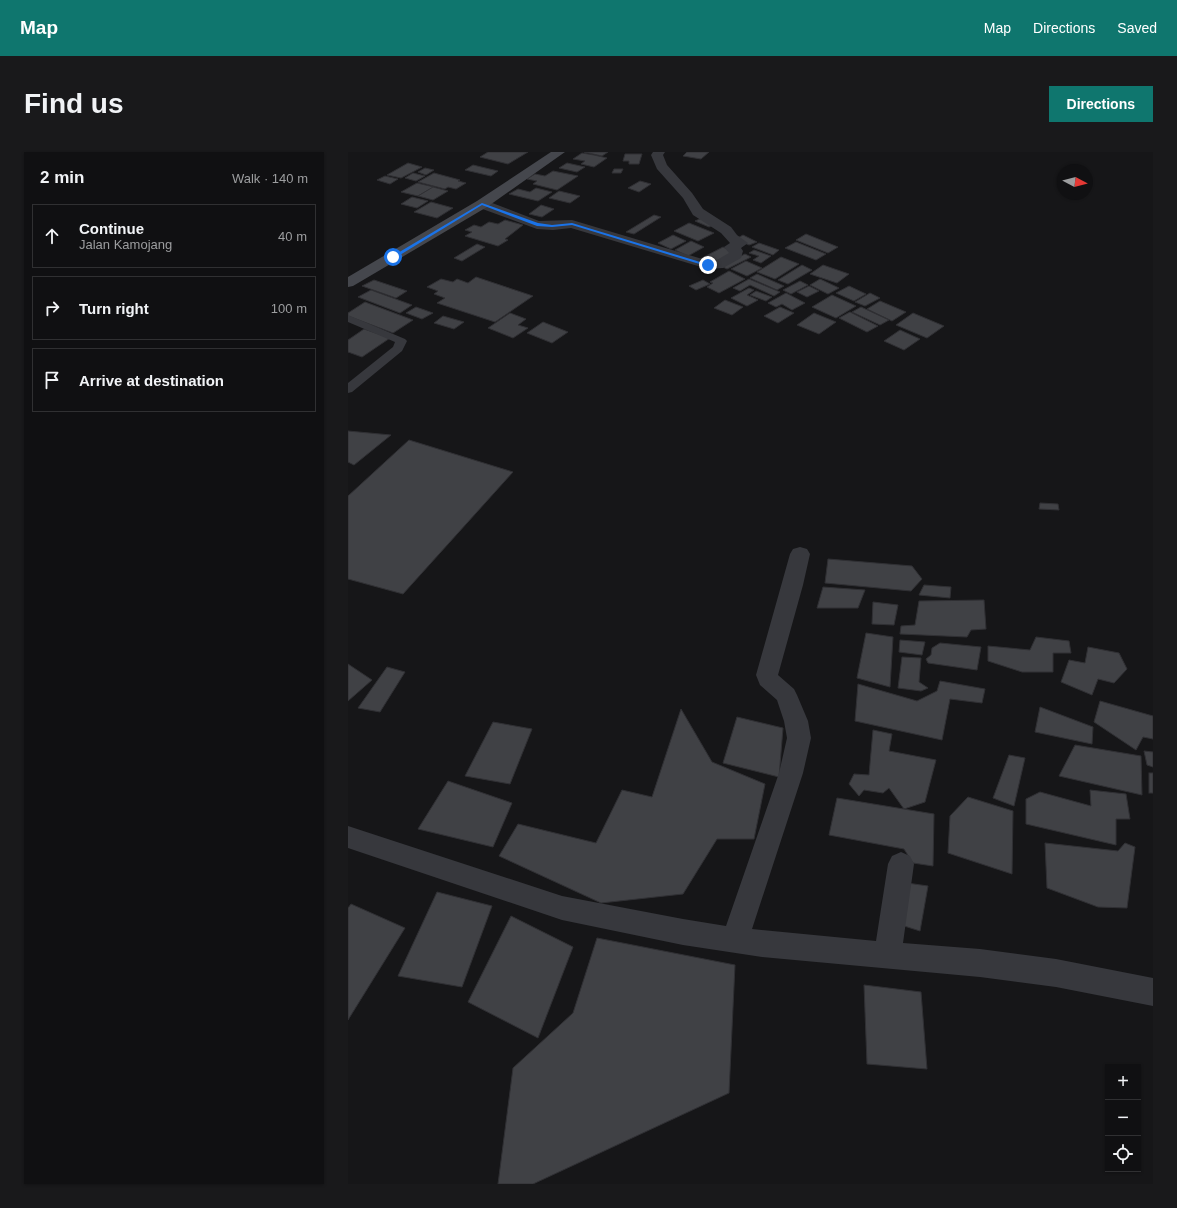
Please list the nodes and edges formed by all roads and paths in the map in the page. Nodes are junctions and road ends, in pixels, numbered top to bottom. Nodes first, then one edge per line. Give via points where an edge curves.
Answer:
1 (559, 152) edge
2 (659, 152) edge
3 (482, 204) junction
4 (348, 283) edge
5 (348, 318) edge
6 (348, 389) edge
7 (800, 554) dead end
8 (348, 838) edge
9 (901, 864) dead end
10 (735, 940) junction
11 (887, 955) junction
12 (1153, 992) edge

1 - 3 main road
2 - 3 street via 657,155 661,166 688,196 695,208 741,243 731,247 736,251 736,255 718,265 708,265 572,224 537,225
3 - 4 main road
5 - 6 lane via 401,342 398,349
7 - 10 street via 767,675 768,680 786,695 799,738 791,773
8 - 10 street via 562,908
9 - 11 street
10 - 11 street
11 - 12 street via 1056,973

